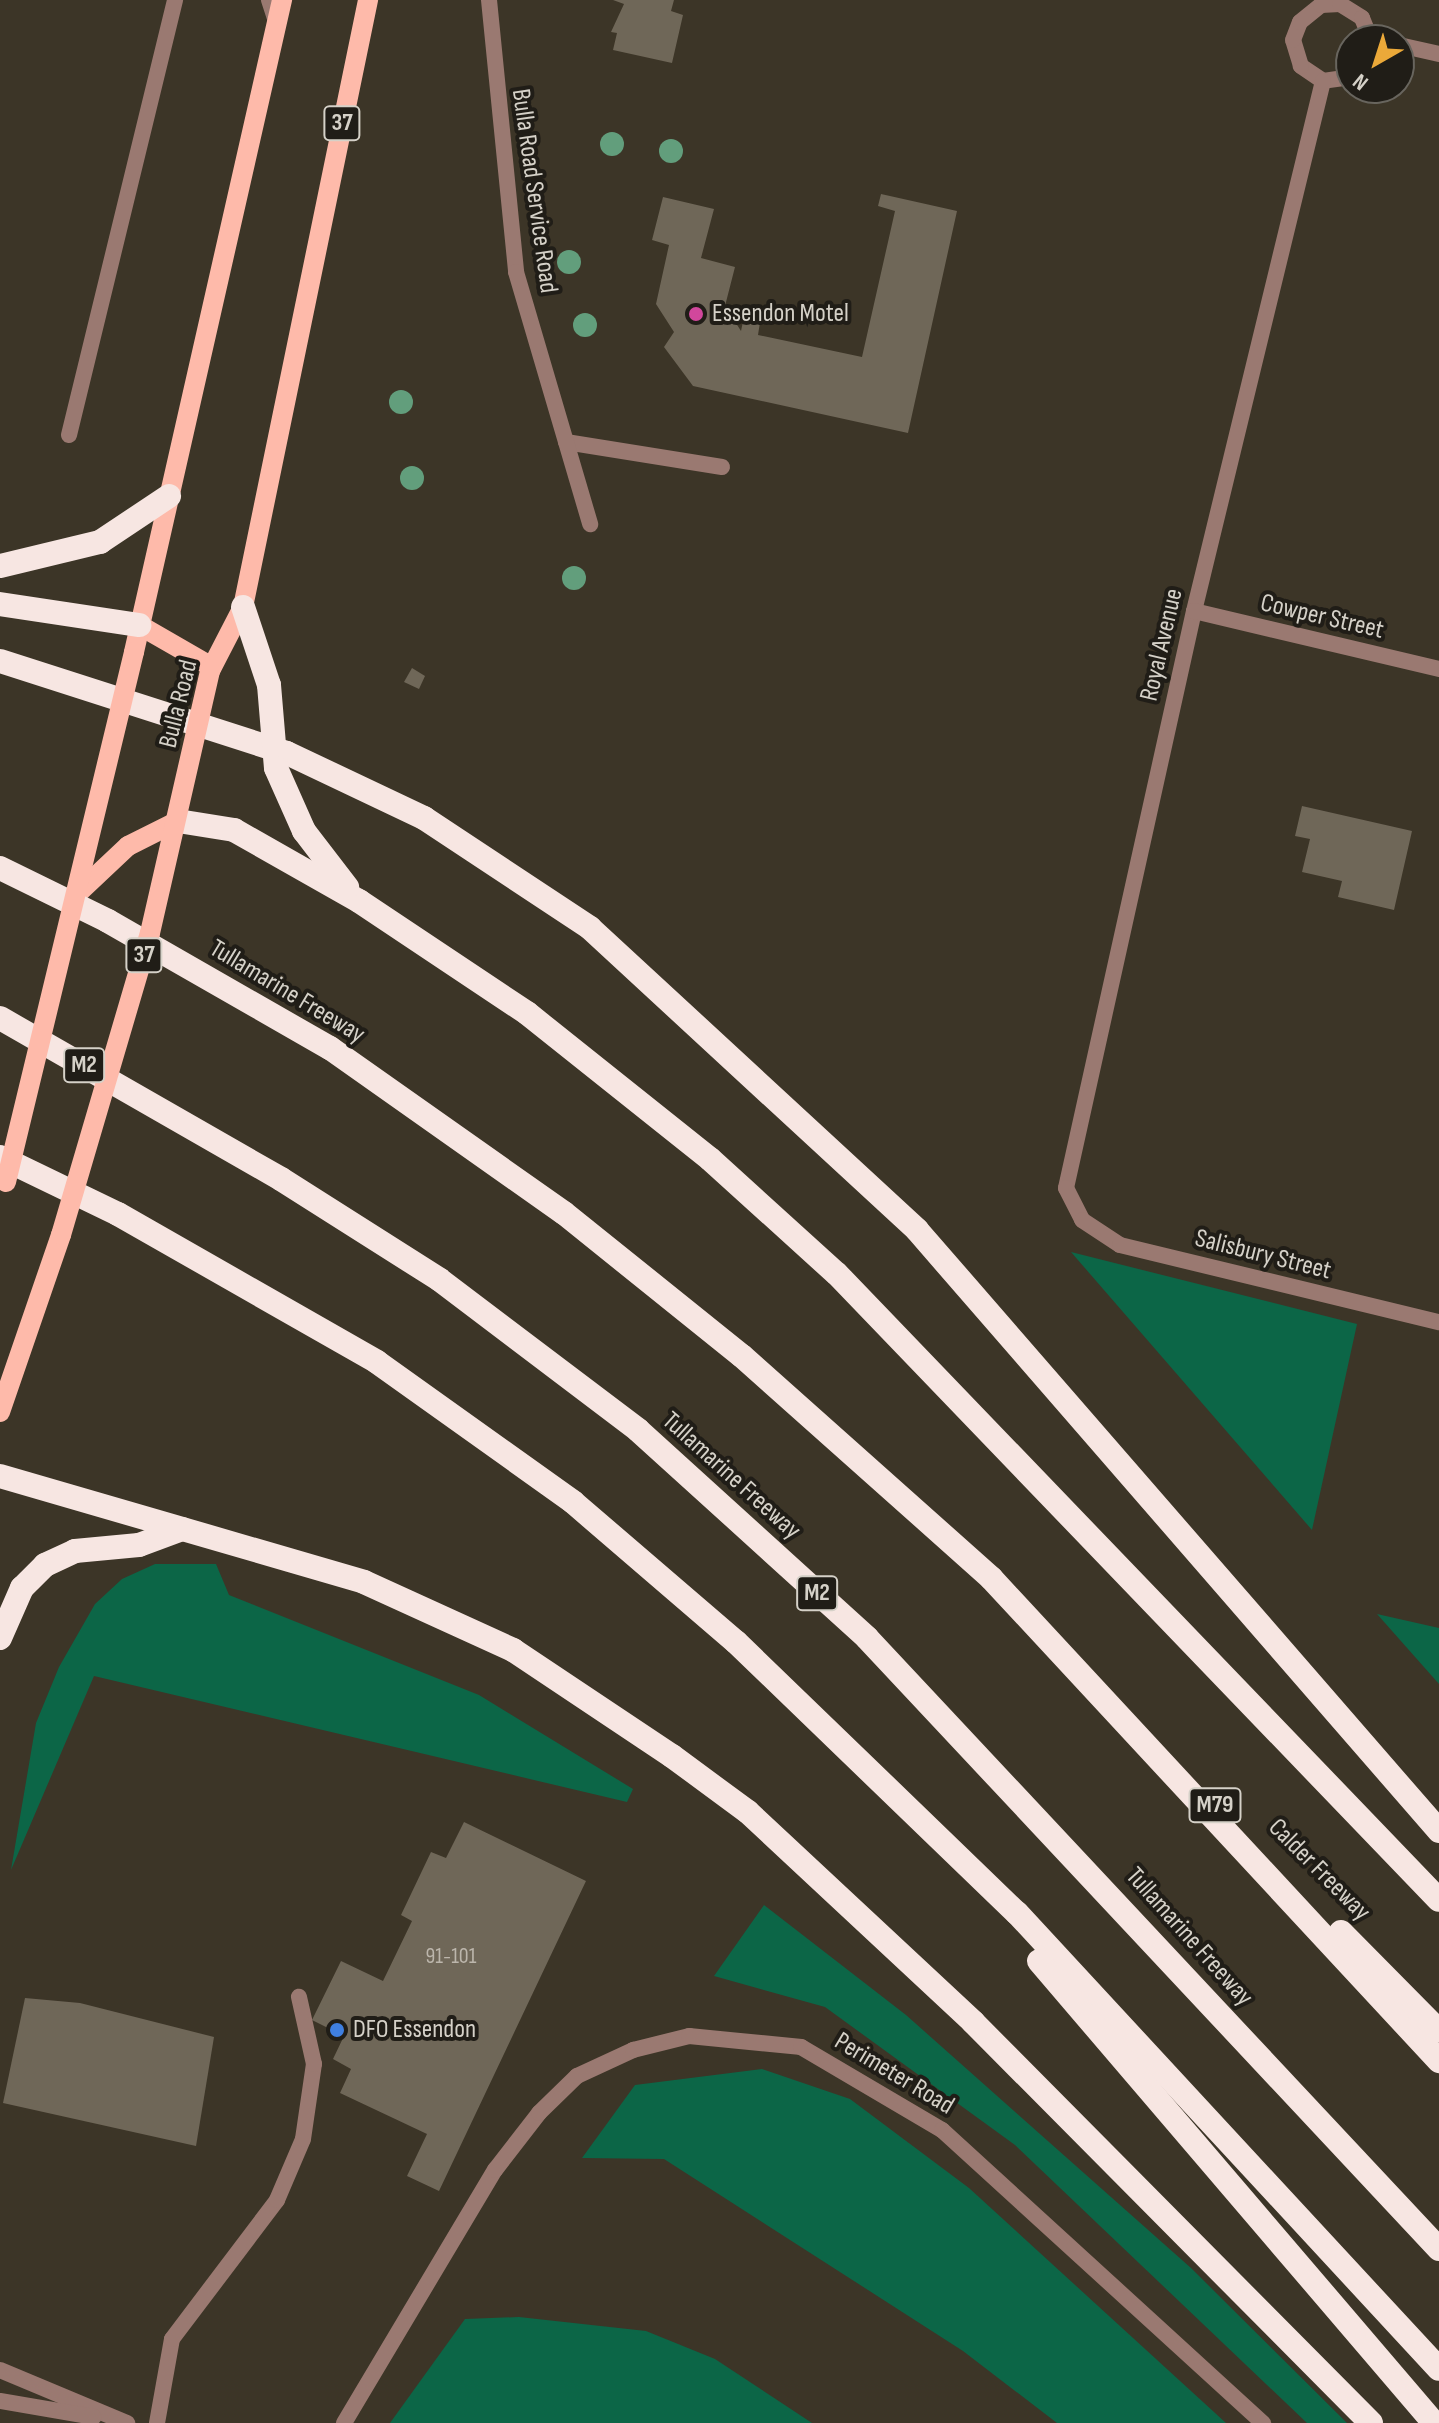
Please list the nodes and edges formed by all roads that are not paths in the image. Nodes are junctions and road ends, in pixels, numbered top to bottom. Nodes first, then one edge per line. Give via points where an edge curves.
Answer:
1 (175, 0) edge
2 (269, 0) edge
3 (282, 0) edge
4 (368, 0) edge
5 (489, 0) edge
6 (1340, 2) edge
7 (277, 24) junction
8 (1365, 24) edge
9 (1415, 49) edge
10 (1439, 54) edge
11 (1335, 79) edge
12 (1323, 81) junction
13 (69, 435) dead end
14 (566, 442) junction
15 (722, 467) dead end
16 (169, 496) junction
17 (590, 524) dead end
18 (0, 566) edge
19 (0, 604) edge
20 (243, 607) junction
21 (1194, 611) junction
22 (139, 625) junction
23 (0, 661) edge
24 (211, 669) junction
25 (1439, 669) edge
26 (190, 821) junction
27 (0, 868) edge
28 (77, 894) junction
29 (359, 901) junction
30 (2, 1019) edge
31 (0, 1157) edge
32 (0, 1197) edge
33 (1082, 1220) joint
34 (1439, 1322) edge
35 (0, 1412) edge
36 (0, 1476) edge
37 (182, 1529) junction
38 (991, 1578) junction
39 (0, 1638) edge
40 (871, 1770) junction
41 (1439, 1831) edge
42 (1439, 1900) edge
43 (299, 1997) dead end
44 (1439, 2031) edge
45 (1439, 2061) edge
46 (1439, 2249) edge
47 (1439, 2369) edge
48 (0, 2370) edge
49 (0, 2401) edge
50 (125, 2422) edge
51 (157, 2423) edge
52 (344, 2423) edge
53 (1263, 2423) edge
54 (1371, 2423) edge
55 (1434, 2423) edge

1 - 13 street
2 - 7 street
3 - 7 main road
4 - 20 main road, Bulla Road / 37
5 - 14 street, Bulla Road Service Road via 516,272
6 - 8 street
6 - 12 street via 1309,11 1293,40 1301,66
7 - 16 main road
9 - 10 street
11 - 12 street
12 - 21 street, Royal Avenue
14 - 15 street
14 - 17 street, Bulla Road Service Road
16 - 18 highway via 88,547
16 - 22 main road
19 - 22 highway
20 - 24 main road, Bulla Road / 37
20 - 29 highway, bridge via 269,685 276,768 304,831
21 - 25 street, Cowper Street
21 - 33 street, Royal Avenue via 1066,1188
22 - 24 main road
22 - 28 main road, bridge
23 - 41 highway via 287,753 424,818 590,928 917,1230
24 - 26 main road, Bulla Road / 37, bridge
26 - 28 main road via 128,846
26 - 29 highway via 249,837
26 - 35 main road, Bulla Road / 37, bridge
27 - 38 highway, Tullamarine Freeway via 330,1048 564,1213 865,1459
28 - 32 main road, bridge
29 - 42 highway via 615,1080 837,1274
30 - 46 highway, Tullamarine Freeway / M2 via 440,1280 638,1430 867,1638
31 - 40 highway via 264,1295 486,1437 736,1642
33 - 34 street, Salisbury Street via 1120,1245
36 - 37 highway
37 - 39 highway via 139,1545 75,1551 45,1565 22,1588
37 - 54 highway via 364,1582 513,1650 748,1812 973,2022
38 - 44 highway, Calder Freeway / M79
38 - 45 highway, Tullamarine Freeway
40 - 47 highway via 1017,1913
40 - 55 highway
43 - 51 street via 314,2064 303,2139 277,2200 172,2339
48 - 50 street
49 - 50 street
52 - 53 street, Perimeter Road via 495,2170 539,2113 577,2076 633,2050 689,2036 801,2047 942,2130

